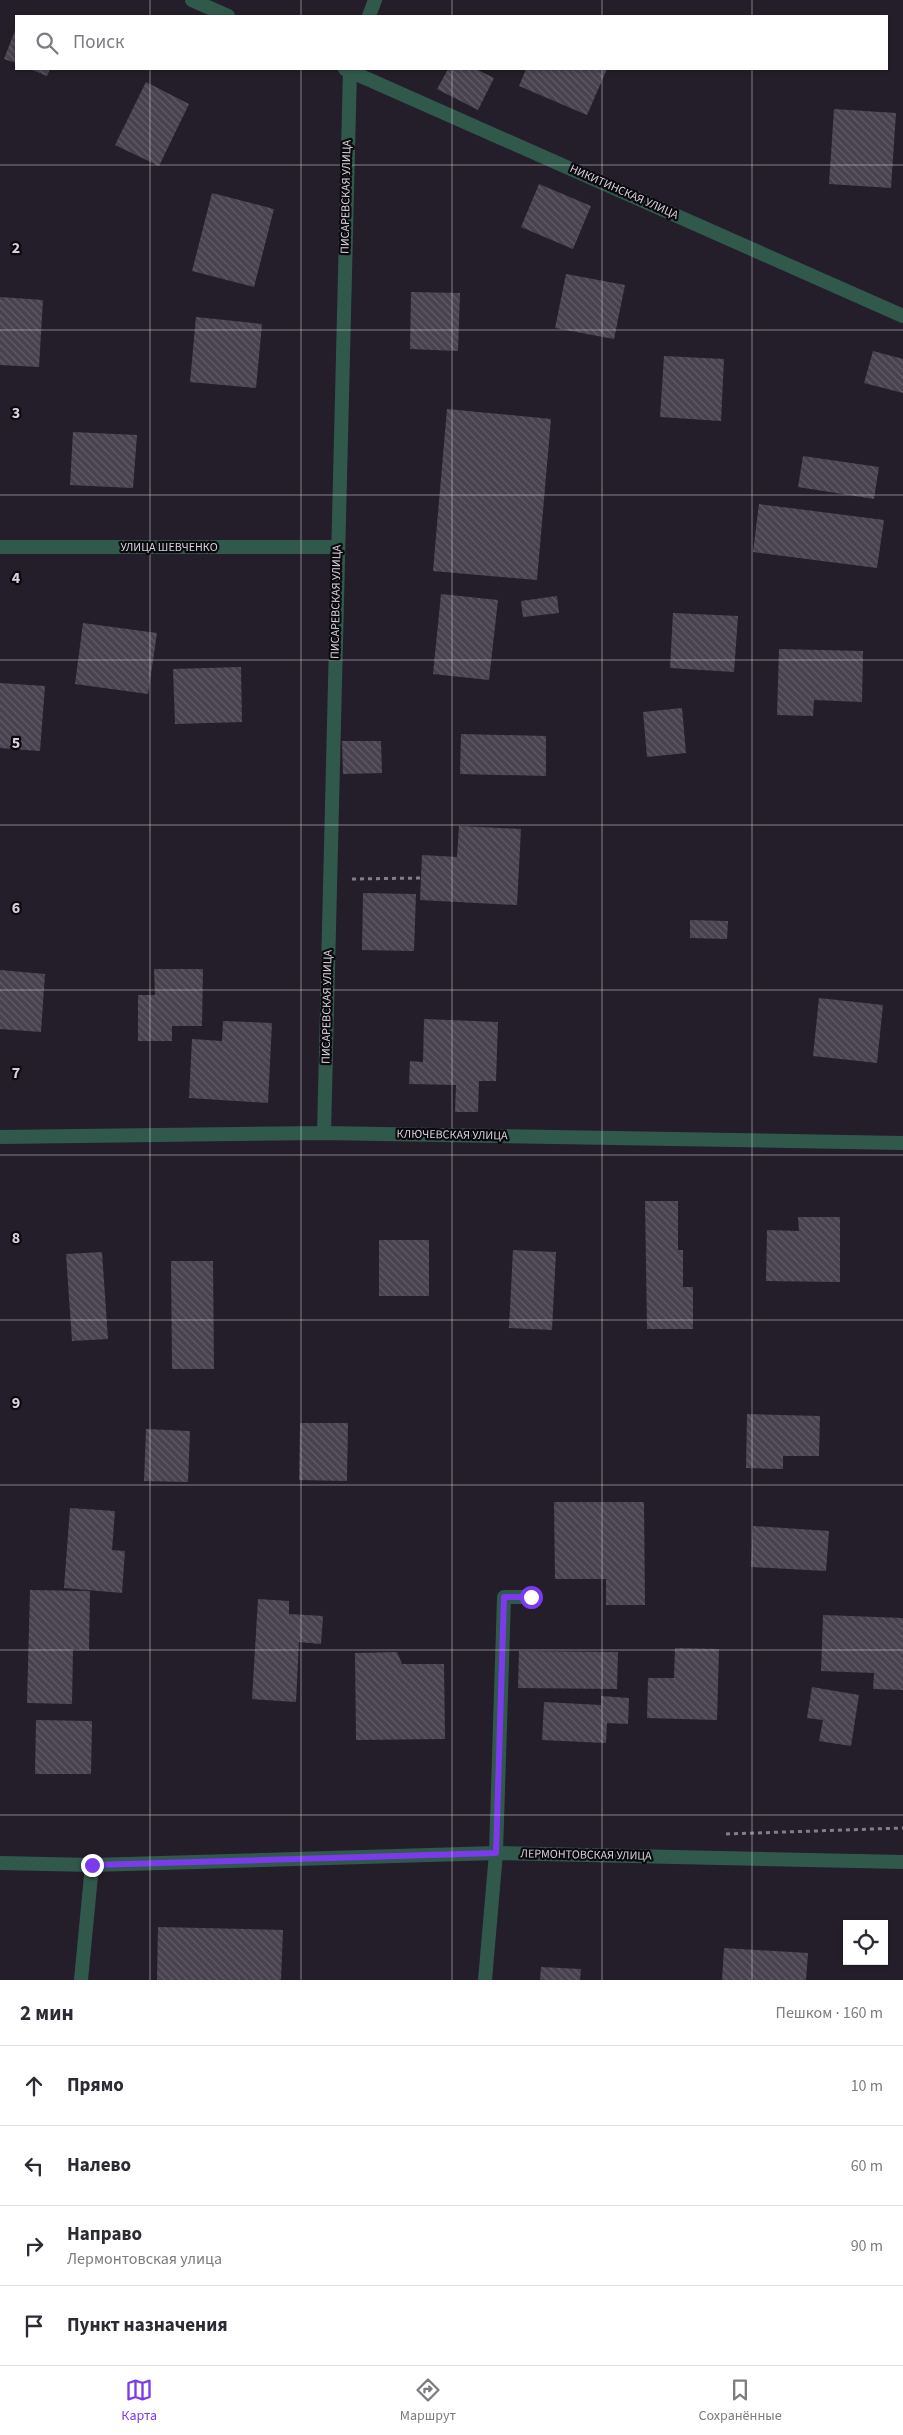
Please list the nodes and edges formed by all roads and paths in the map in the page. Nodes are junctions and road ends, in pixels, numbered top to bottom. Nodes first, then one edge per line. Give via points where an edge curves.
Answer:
1 (192, 0) edge
2 (375, 0) edge
3 (226, 15) edge
4 (369, 15) edge
5 (348, 70) edge
6 (350, 70) edge
7 (903, 316) edge
8 (0, 547) edge
9 (338, 547) junction
10 (421, 878) dead end
11 (330, 879) junction
12 (324, 1133) junction
13 (0, 1138) edge
14 (903, 1143) edge
15 (531, 1597) dead end
16 (496, 1853) junction
17 (903, 1862) edge
18 (0, 1863) edge
19 (92, 1865) junction
20 (81, 1980) edge
21 (485, 1980) edge

1 - 3 street
2 - 4 street
5 - 9 street, ПИСАРЕВСКАЯ УЛИЦА
6 - 7 street, НИКИТИНСКАЯ УЛИЦА
8 - 9 street, УЛИЦА ШЕВЧЕНКО
9 - 11 street, ПИСАРЕВСКАЯ УЛИЦА
10 - 11 path
11 - 12 street, ПИСАРЕВСКАЯ УЛИЦА
12 - 13 street, КЛЮЧЕВСКАЯ УЛИЦА
12 - 14 street, КЛЮЧЕВСКАЯ УЛИЦА
15 - 16 street via 504,1597
16 - 17 street, ЛЕРМОНТОВСКАЯ УЛИЦА
16 - 19 street, ЛЕРМОНТОВСКАЯ УЛИЦА
16 - 21 street
18 - 19 street, ЛЕРМОНТОВСКАЯ УЛИЦА
19 - 20 street

